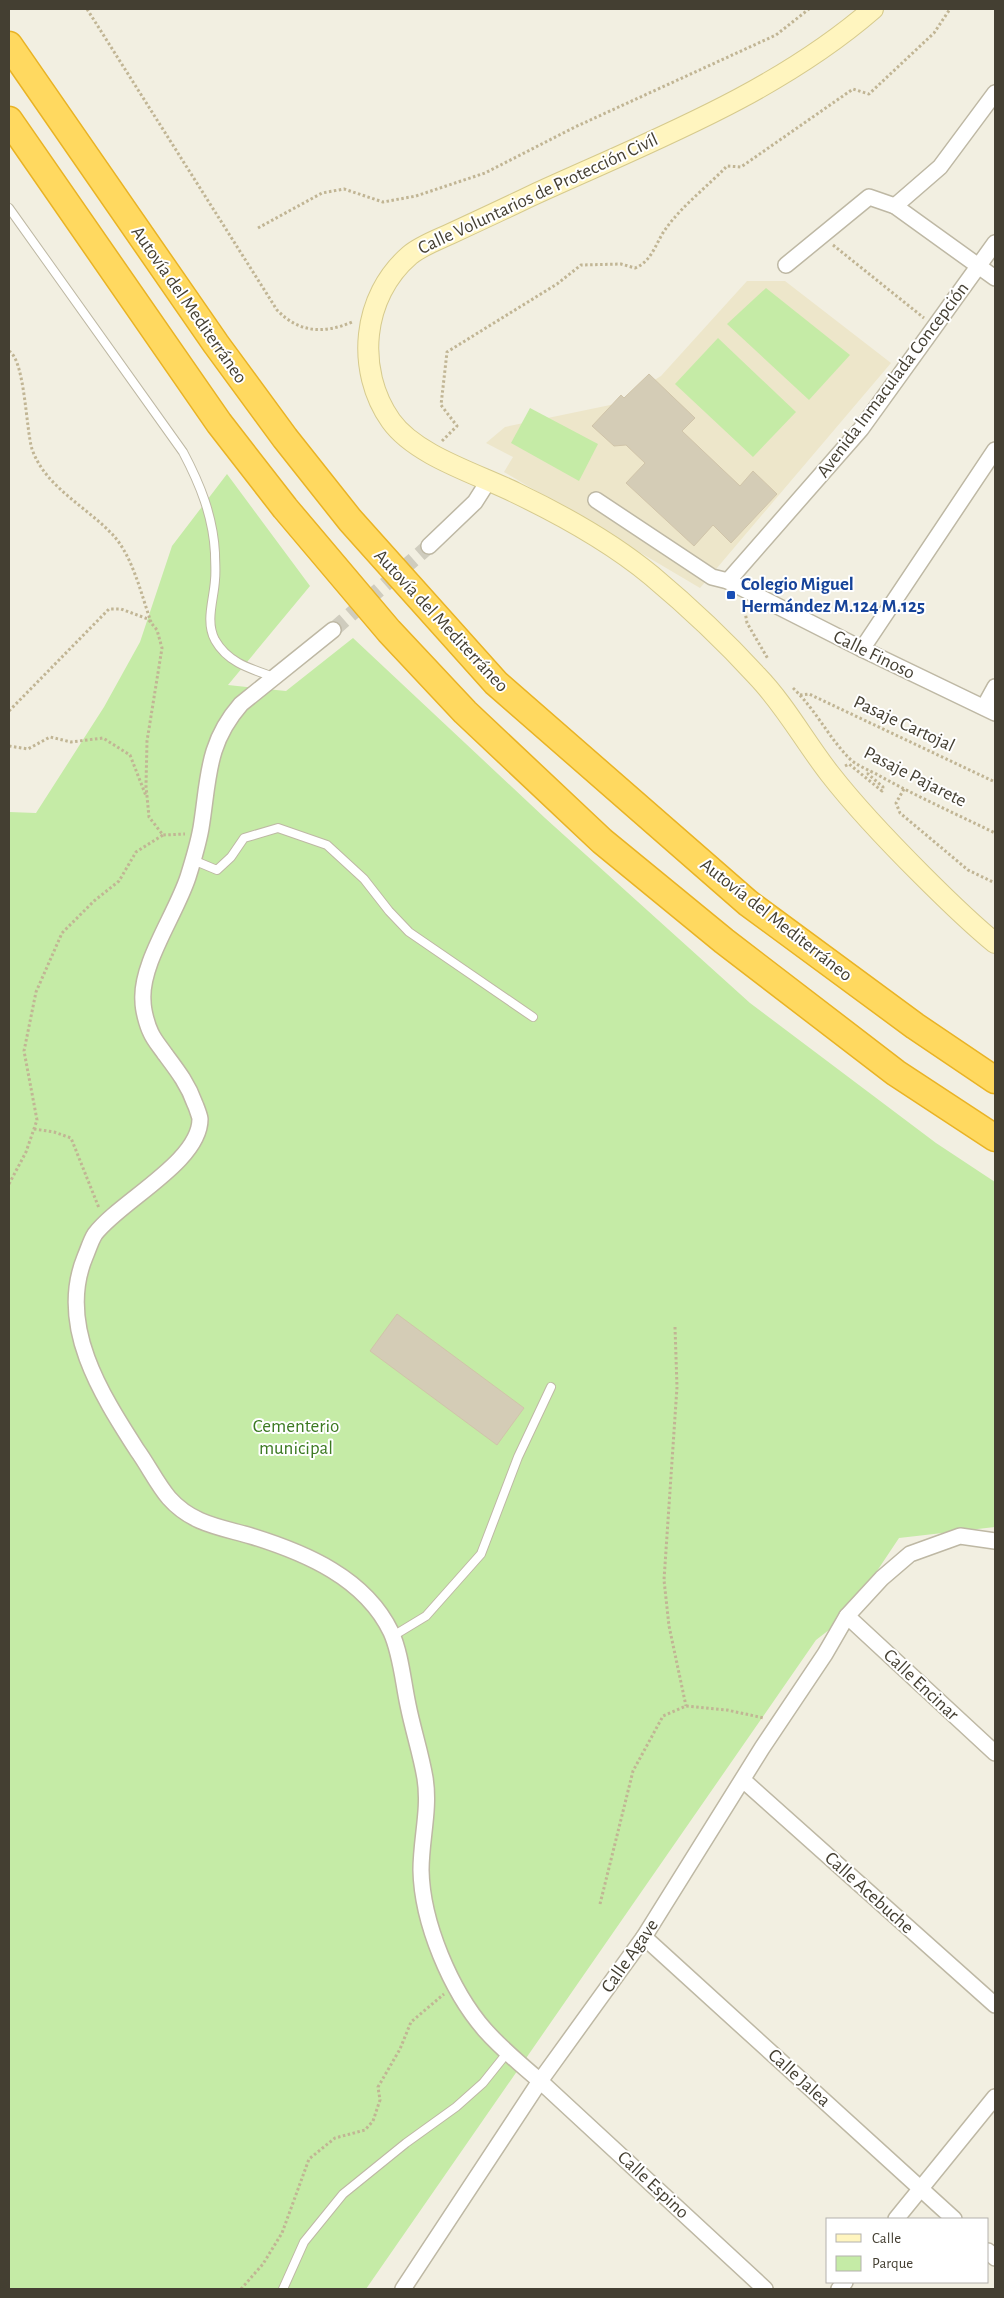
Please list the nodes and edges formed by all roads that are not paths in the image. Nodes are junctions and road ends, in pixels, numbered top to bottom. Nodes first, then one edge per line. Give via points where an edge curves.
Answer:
1 (873, 9) edge
2 (9, 45) edge
3 (995, 94) edge
4 (9, 120) edge
5 (895, 206) junction
6 (9, 208) edge
7 (995, 243) edge
8 (786, 265) dead end
9 (979, 267) junction
10 (995, 278) edge
11 (995, 450) edge
12 (489, 480) junction
13 (596, 500) dead end
14 (429, 546) tunnel mouth
15 (728, 582) junction
16 (333, 630) tunnel mouth
17 (862, 649) junction
18 (274, 677) junction
19 (995, 687) edge
20 (990, 710) edge
21 (193, 860) junction
22 (995, 943) edge
23 (533, 1017) dead end
24 (896, 1073) junction
25 (995, 1080) edge
26 (995, 1138) edge
27 (995, 1157) edge
28 (551, 1387) dead end
29 (995, 1541) edge
30 (847, 1616) junction
31 (393, 1636) junction
32 (995, 1754) edge
33 (743, 1780) junction
34 (644, 1937) junction
35 (995, 2005) edge
36 (507, 2053) junction
37 (540, 2081) junction
38 (995, 2097) edge
39 (921, 2188) junction
40 (897, 2218) edge
41 (953, 2218) edge
42 (283, 2289) edge
43 (403, 2289) edge
44 (765, 2289) edge

1 - 12 street, Calle Voluntarios de Protección Civíl via 797,67 740,99 428,244 410,255 386,282 368,330 369,371 383,408 408,439
2 - 25 highway, Autovía del Mediterráneo via 285,438 350,520 496,683 748,903 915,1026
3 - 5 street via 940,167
4 - 24 highway via 219,423 291,516 395,638 465,712 602,841
5 - 8 street via 869,197
5 - 9 street
6 - 18 lane via 183,452 198,480 214,536 211,628 214,638 231,659 243,667
7 - 9 street, Avenida Inmaculada Concepción
9 - 10 street
9 - 15 street, Avenida Inmaculada Concepción via 861,428
11 - 17 street
12 - 14 street via 475,502
12 - 22 street, Calle Voluntarios de Protección Civíl via 594,535 652,576 760,678 831,776 890,843
13 - 15 street, Calle Finoso via 712,577
15 - 17 street, Calle Finoso
16 - 18 street, Calle Espino
17 - 20 street, Calle Finoso
18 - 21 street, Calle Espino via 241,704 218,736 211,756
19 - 20 street
21 - 23 lane via 217,870 244,838 278,828 327,845 364,879 409,932
21 - 31 street, Calle Espino via 167,928 147,966 142,1000 150,1033 189,1087 200,1118 195,1140 175,1165 94,1235 80,1271 76,1314 83,1347 109,1407 168,1497 188,1516 215,1528 250,1536 310,1558 347,1579 376,1606
24 - 26 highway
24 - 27 highway
28 - 31 lane via 518,1457 481,1554 426,1616
29 - 30 street, Calle Agave via 960,1536 910,1554 882,1578
30 - 32 street, Calle Encinar
30 - 33 street, Calle Agave
31 - 36 street, Calle Espino via 425,1779 427,1806 421,1871 426,1905 438,1947 455,1985 470,2011
33 - 34 street, Calle Agave
33 - 35 street, Calle Acebuche
34 - 37 street, Calle Agave
34 - 39 street, Calle Jalea
36 - 37 street, Calle Espino
36 - 42 lane via 483,2083 456,2107 406,2142 343,2194 304,2242
37 - 43 street, Calle Agave
37 - 44 street, Calle Espino
38 - 39 street
39 - 40 street
39 - 41 street, Calle Jalea

